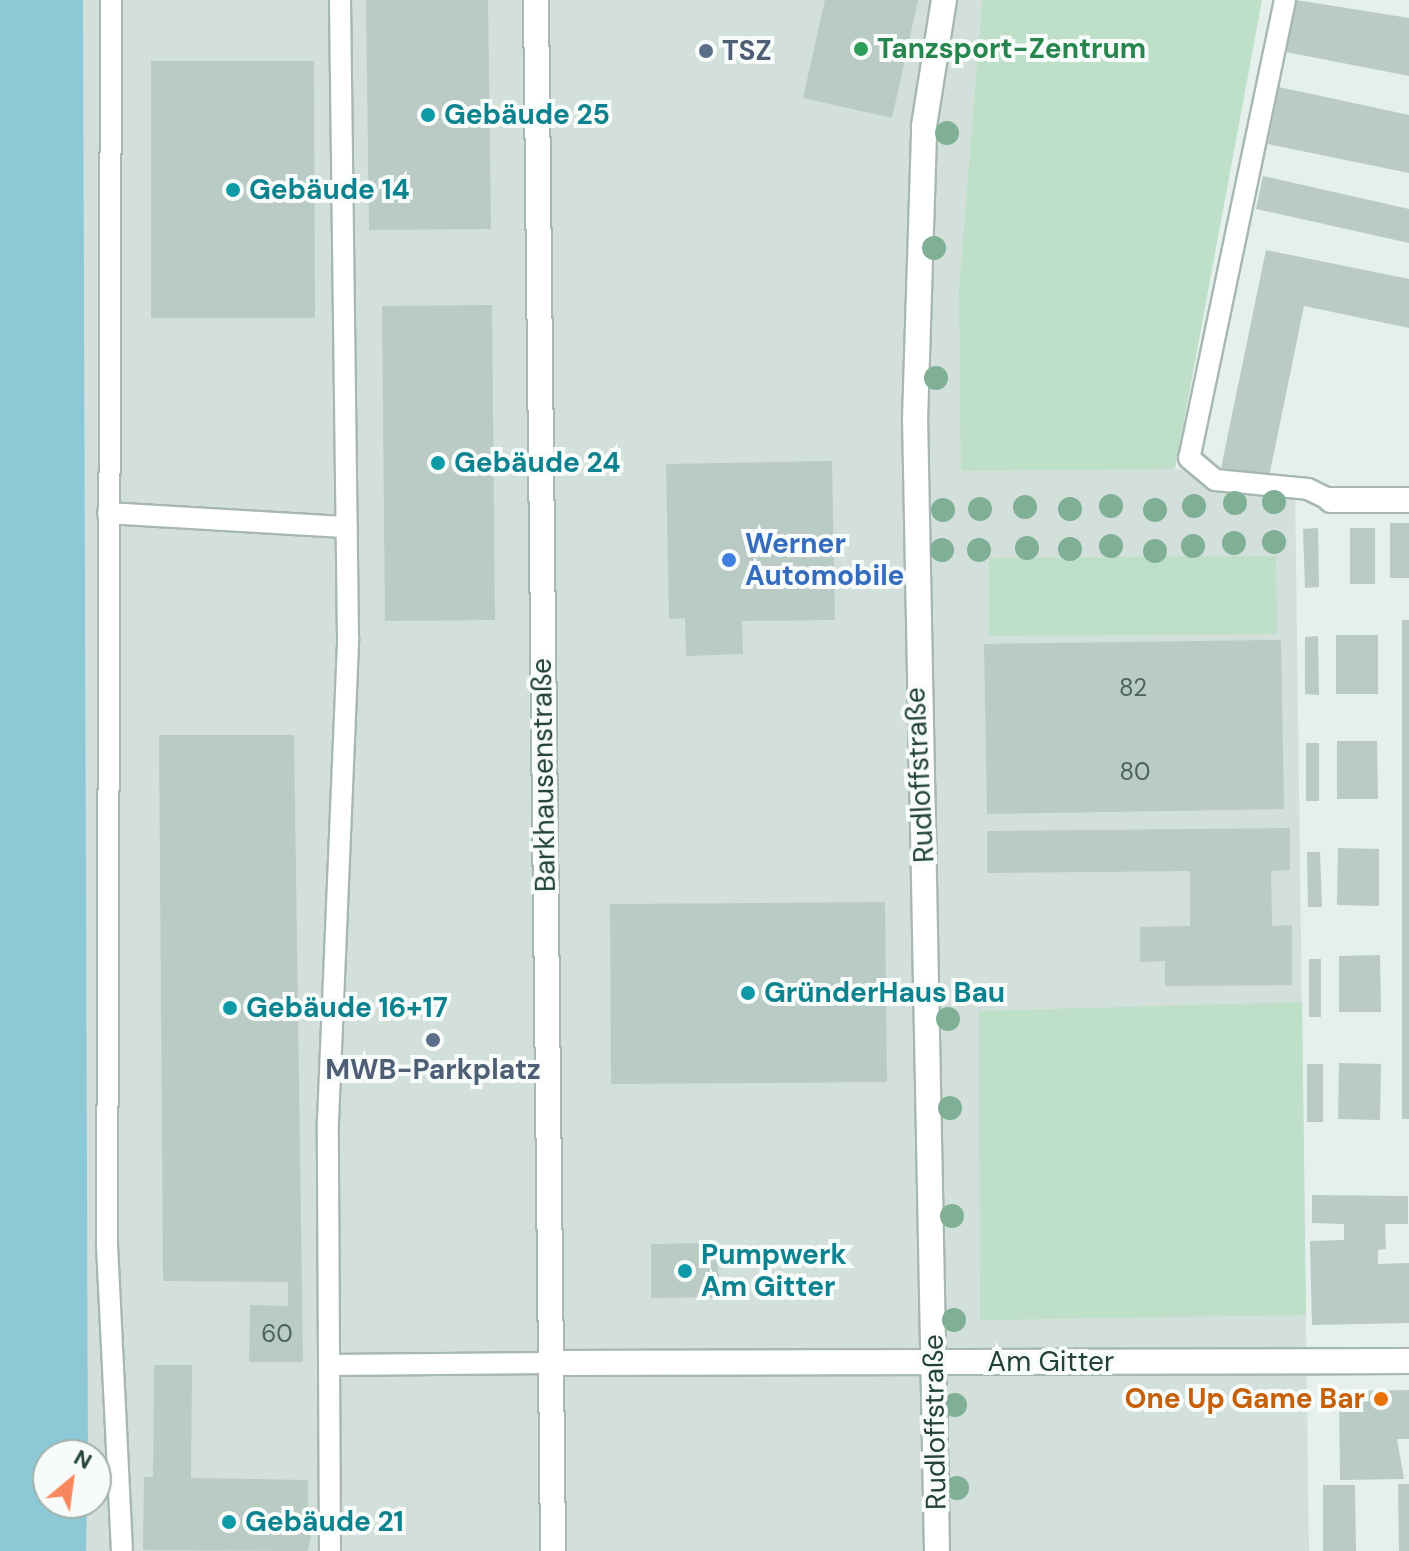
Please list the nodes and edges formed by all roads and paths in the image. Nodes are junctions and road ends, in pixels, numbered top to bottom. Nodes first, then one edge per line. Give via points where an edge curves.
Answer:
1 (111, 0) edge
2 (340, 0) edge
3 (536, 0) edge
4 (944, 0) edge
5 (1285, 0) edge
6 (1331, 500) joint
7 (1409, 500) edge
8 (108, 513) junction
9 (347, 527) junction
10 (1409, 1361) edge
11 (935, 1362) junction
12 (550, 1363) junction
13 (329, 1365) junction
14 (122, 1551) edge
15 (330, 1551) edge
16 (553, 1551) edge
17 (937, 1551) edge

1 - 8 lane
2 - 9 lane
3 - 12 street, Barkhausenstraße
4 - 11 street, Rudloffstraße via 924,126 915,404 916,673
5 - 6 lane via 1189,458 1215,480 1308,489
6 - 7 street
8 - 9 lane
8 - 14 lane via 107,1245
9 - 13 lane via 348,637 328,1121
10 - 11 street, Am Gitter
11 - 12 street, Am Gitter
11 - 17 street, Rudloffstraße
12 - 13 lane
12 - 16 street, Barkhausenstraße
13 - 15 lane

